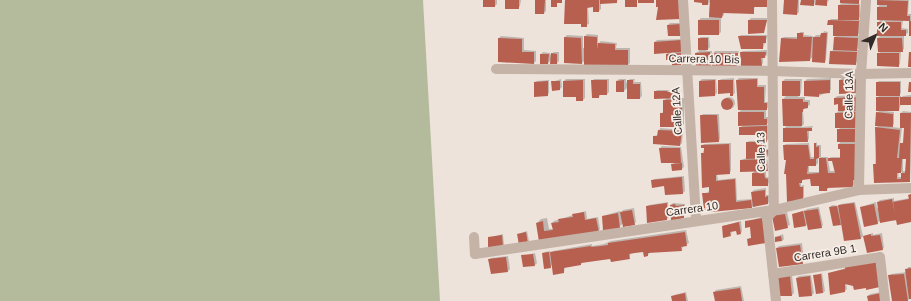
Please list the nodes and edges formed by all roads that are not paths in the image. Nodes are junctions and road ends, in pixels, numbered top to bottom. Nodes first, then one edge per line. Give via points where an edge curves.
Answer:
1 (683, 0) edge
2 (772, 0) edge
3 (866, 0) edge
4 (496, 69) dead end
5 (687, 70) junction
6 (772, 72) junction
7 (911, 73) edge
8 (861, 74) junction
9 (911, 188) edge
10 (859, 190) junction
11 (774, 210) junction
12 (696, 221) junction
13 (474, 237) dead end
14 (773, 274) junction
15 (776, 301) edge
16 (885, 301) edge

1 - 5 street, Calle 12A
2 - 6 street, Calle 13
3 - 8 street, Calle 13A
4 - 5 street, Carrera 10 Bis
5 - 6 street, Carrera 10 Bis
5 - 12 street, Calle 12A
6 - 8 street, Carrera 10 Bis
6 - 11 street, Calle 13
7 - 8 street, Carrera 10 Bis
8 - 10 street, Calle 13A
9 - 10 street, Carrera 10
10 - 11 street, Carrera 10
11 - 12 street, Carrera 10
11 - 14 street, Calle 13 via 767,218
12 - 13 street, Carrera 10 via 475,254
14 - 15 street, Calle 13
14 - 16 street, Carrera 9B 1 via 880,257

